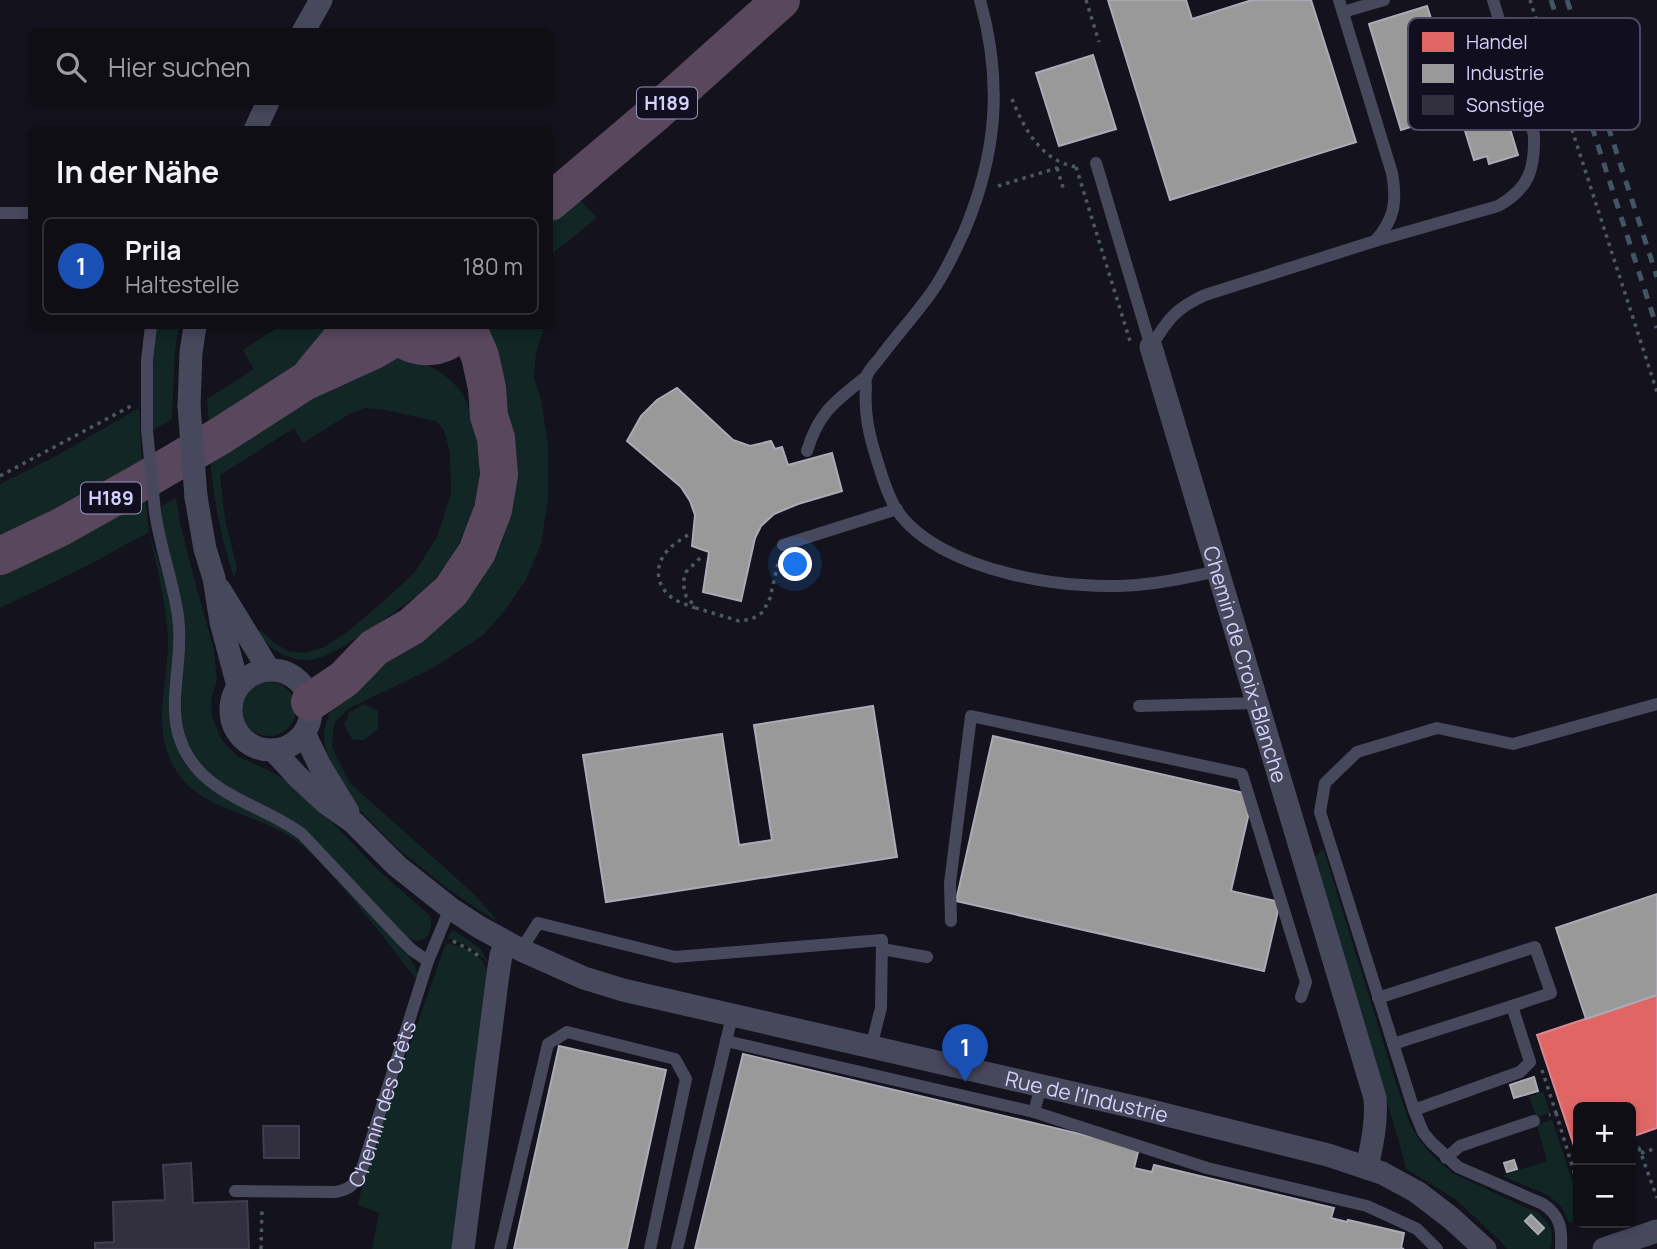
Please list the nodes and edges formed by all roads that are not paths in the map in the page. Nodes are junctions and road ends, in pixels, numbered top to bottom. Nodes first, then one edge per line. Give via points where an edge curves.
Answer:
1 (321, 0) edge
2 (781, 0) edge
3 (980, 0) edge
4 (1384, 0) edge
5 (1493, 0) edge
6 (1341, 6) edge
7 (1498, 18) edge
8 (305, 28) edge
9 (267, 105) edge
10 (258, 126) edge
11 (1532, 130) edge
12 (1096, 163) road end
13 (553, 199) edge
14 (0, 213) edge
15 (28, 213) edge
16 (1375, 241) junction
17 (151, 329) edge
18 (195, 329) edge
19 (349, 329) edge
20 (393, 331) edge
21 (457, 332) edge
22 (1151, 347) junction
23 (867, 376) junction
24 (304, 383) junction
25 (807, 451) dead end
26 (897, 509) junction
27 (783, 545) road end
28 (0, 556) edge
29 (1218, 571) junction
30 (214, 578) junction
31 (238, 686) junction
32 (295, 696) junction
33 (1258, 703) junction
34 (1657, 704) edge
35 (1139, 706) dead end
36 (274, 750) junction
37 (354, 823) junction
38 (450, 908) junction
39 (951, 921) dead end
40 (514, 946) junction
41 (882, 948) junction
42 (927, 957) dead end
43 (428, 961) junction
44 (1301, 997) dead end
45 (1378, 999) junction
46 (1512, 1006) junction
47 (733, 1016) junction
48 (726, 1041) junction
49 (1392, 1044) junction
50 (871, 1047) junction
51 (1041, 1086) junction
52 (1414, 1110) junction
53 (1034, 1112) junction
54 (1534, 1121) road end
55 (1446, 1158) junction
56 (1367, 1168) junction
57 (235, 1191) dead end
58 (1657, 1231) edge
59 (463, 1249) edge
60 (500, 1249) edge
61 (650, 1249) edge
62 (677, 1249) edge
63 (1437, 1249) edge
64 (1485, 1249) edge
65 (1561, 1249) edge
66 (1604, 1249) edge

1 - 8 street
2 - 13 highway, H189
3 - 23 lane via 993,60 995,99 980,191 932,292
4 - 6 lane
5 - 7 lane
6 - 16 lane via 1396,194 1390,221
9 - 10 street
11 - 16 lane via 1530,175 1512,199
12 - 22 lane, Chemin de Croix-Blanche
14 - 15 lane
16 - 22 lane via 1189,302 1174,313
17 - 43 lane, bridge via 147,430 158,535 180,632 174,721 179,738 203,774 302,834 399,937
18 - 30 street, bridge via 189,406 196,497
19 - 24 highway
20 - 21 highway via 411,344 425,347
20 - 24 highway via 372,351
21 - 32 highway via 450,367 489,416 496,438 499,475 493,510 477,552 451,591 412,625 374,648 321,666
22 - 29 street, Chemin de Croix-Blanche
23 - 25 lane via 819,420
23 - 26 lane via 864,406 869,434
24 - 28 highway, H189 via 141,482
26 - 27 lane
26 - 29 lane via 926,539 945,550 997,570 1045,581 1143,585
29 - 33 street, Chemin de Croix-Blanche
30 - 31 street via 220,622
30 - 32 street via 257,648
31 - 32 street via 252,675
31 - 36 street via 231,708 236,730 255,747
32 - 36 street via 290,745
32 - 37 street via 320,766
33 - 35 lane
33 - 56 street, Chemin de Croix-Blanche via 1375,1098
34 - 45 lane via 1513,744 1437,728 1357,752 1325,783 1320,812
36 - 37 street via 298,777
37 - 38 street via 397,866
38 - 40 street
38 - 43 lane, Chemin des Crêts
39 - 44 lane via 950,883 971,716 1241,774 1306,982
40 - 41 lane via 538,923 675,957 882,940
40 - 47 street, Rue de l'Industrie via 604,985
40 - 59 street via 502,955 498,974
41 - 42 lane
41 - 50 lane via 881,1008
43 - 57 lane, Chemin des Crêts via 354,1184 335,1192
45 - 46 lane via 1535,947 1551,993
45 - 49 lane
46 - 49 lane
46 - 52 lane via 1530,1062 1520,1072
47 - 48 lane
47 - 50 street, Rue de l'Industrie
48 - 53 lane
48 - 62 lane
49 - 52 lane
50 - 51 street, Rue de l'Industrie
51 - 53 lane
51 - 56 street, Rue de l'Industrie
52 - 55 lane via 1423,1132
53 - 63 lane via 1207,1168 1367,1206 1417,1229
54 - 55 lane via 1460,1146
55 - 65 lane via 1550,1209 1562,1230
56 - 64 street, Rue de l'Industrie via 1417,1192
58 - 66 street
60 - 61 lane via 548,1044 567,1032 675,1059 686,1079

